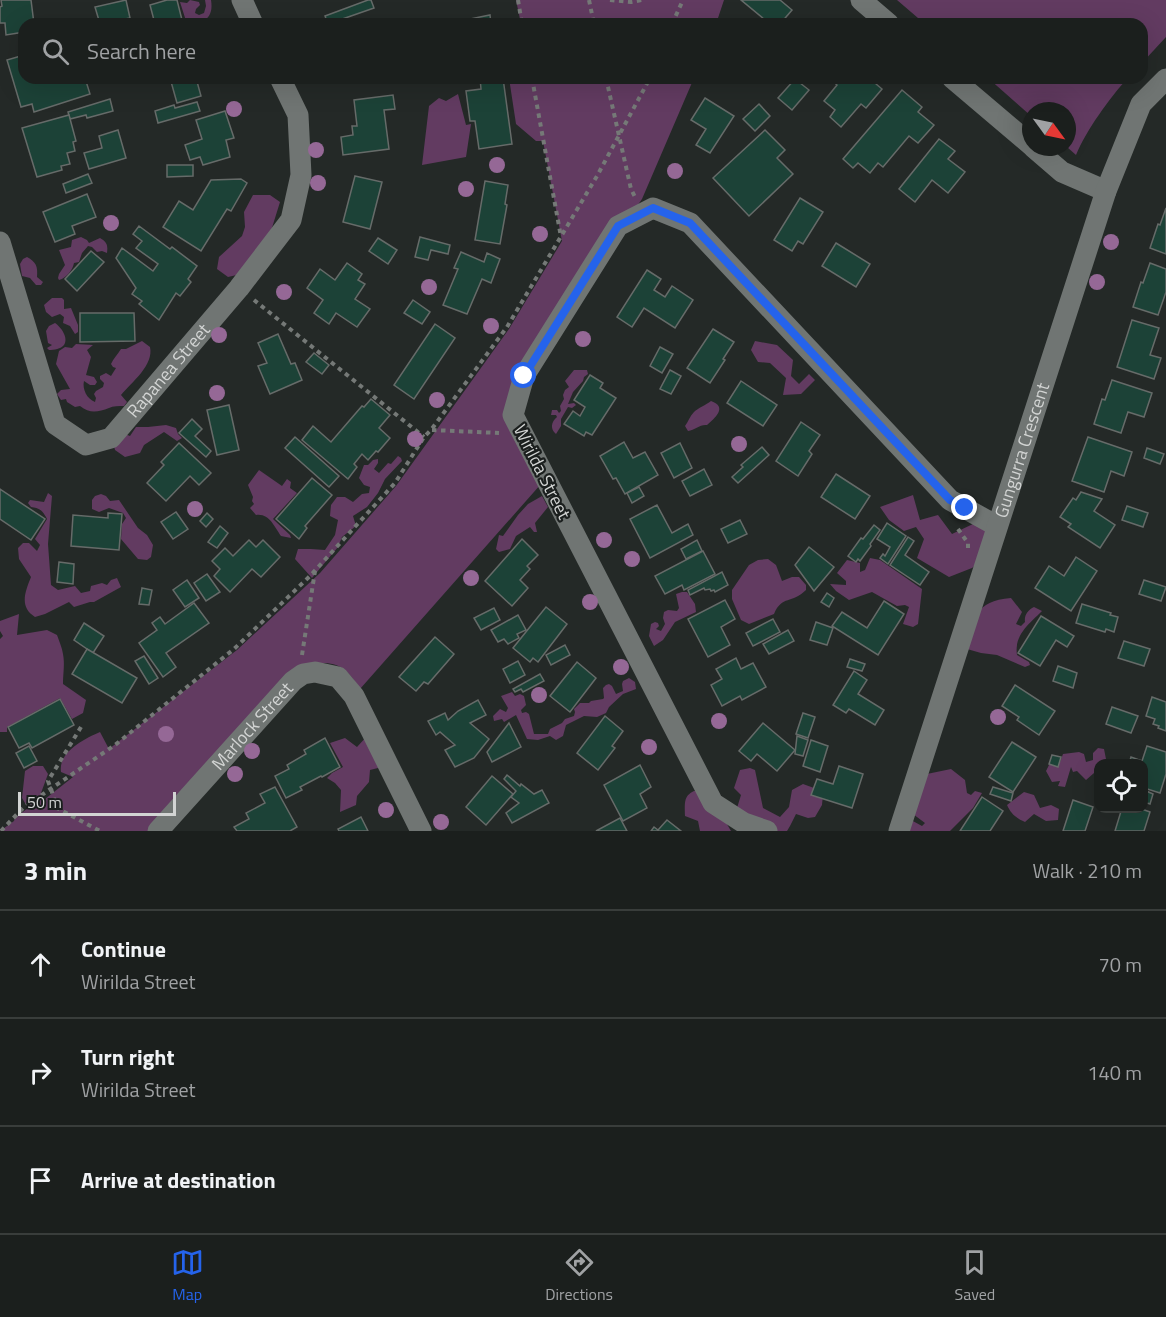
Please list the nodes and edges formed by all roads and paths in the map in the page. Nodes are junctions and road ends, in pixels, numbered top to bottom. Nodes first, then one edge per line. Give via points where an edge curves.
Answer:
1 (242, 0) edge
2 (518, 0) edge
3 (589, 0) edge
4 (610, 0) edge
5 (642, 0) edge
6 (683, 0) edge
7 (861, 0) edge
8 (250, 18) edge
9 (521, 18) edge
10 (593, 18) edge
11 (675, 18) edge
12 (882, 18) edge
13 (1166, 79) edge
14 (283, 84) edge
15 (533, 84) edge
16 (607, 84) edge
17 (647, 84) edge
18 (959, 84) edge
19 (619, 135) junction
20 (1022, 138) edge
21 (1044, 156) edge
22 (1106, 190) junction
23 (644, 213) junction
24 (561, 237) junction
25 (0, 242) edge
26 (239, 288) junction
27 (431, 430) junction
28 (523, 434) junction
29 (424, 437) junction
30 (997, 526) junction
31 (315, 571) junction
32 (303, 674) junction
33 (81, 727) dead end
34 (51, 789) junction
35 (2, 831) edge
36 (100, 831) edge
37 (158, 831) edge
38 (421, 831) edge
39 (767, 831) edge
40 (899, 831) edge

1 - 8 street
2 - 9 path
3 - 10 path
4 - 5 path
6 - 11 path
7 - 12 street
13 - 22 street, Gungurra Crescent via 1142,104
14 - 26 street, Rapanea Street via 298,115 301,175 291,220
15 - 24 path
16 - 19 path
17 - 19 path
18 - 20 street
19 - 23 path via 631,189
19 - 24 path
21 - 22 street via 1062,172
22 - 30 street, Gungurra Crescent
23 - 28 street, Wirilda Street via 618,226 524,376 513,416
23 - 30 street via 653,208 690,223 950,500
24 - 27 path via 507,327
25 - 26 street, Rapanea Street via 56,424 86,445 111,438
26 - 29 path
27 - 28 path
27 - 29 path
28 - 39 street, Wirilda Street via 713,803 744,824
29 - 31 path via 394,483
30 - 40 street, Gungurra Crescent
31 - 32 path via 301,658
31 - 34 path via 234,649 115,745
32 - 37 street, Marlock Street
32 - 38 street, Marlock Street via 315,672 338,677 354,696
33 - 34 path via 48,781
34 - 35 path via 24,807
34 - 36 path via 57,808

